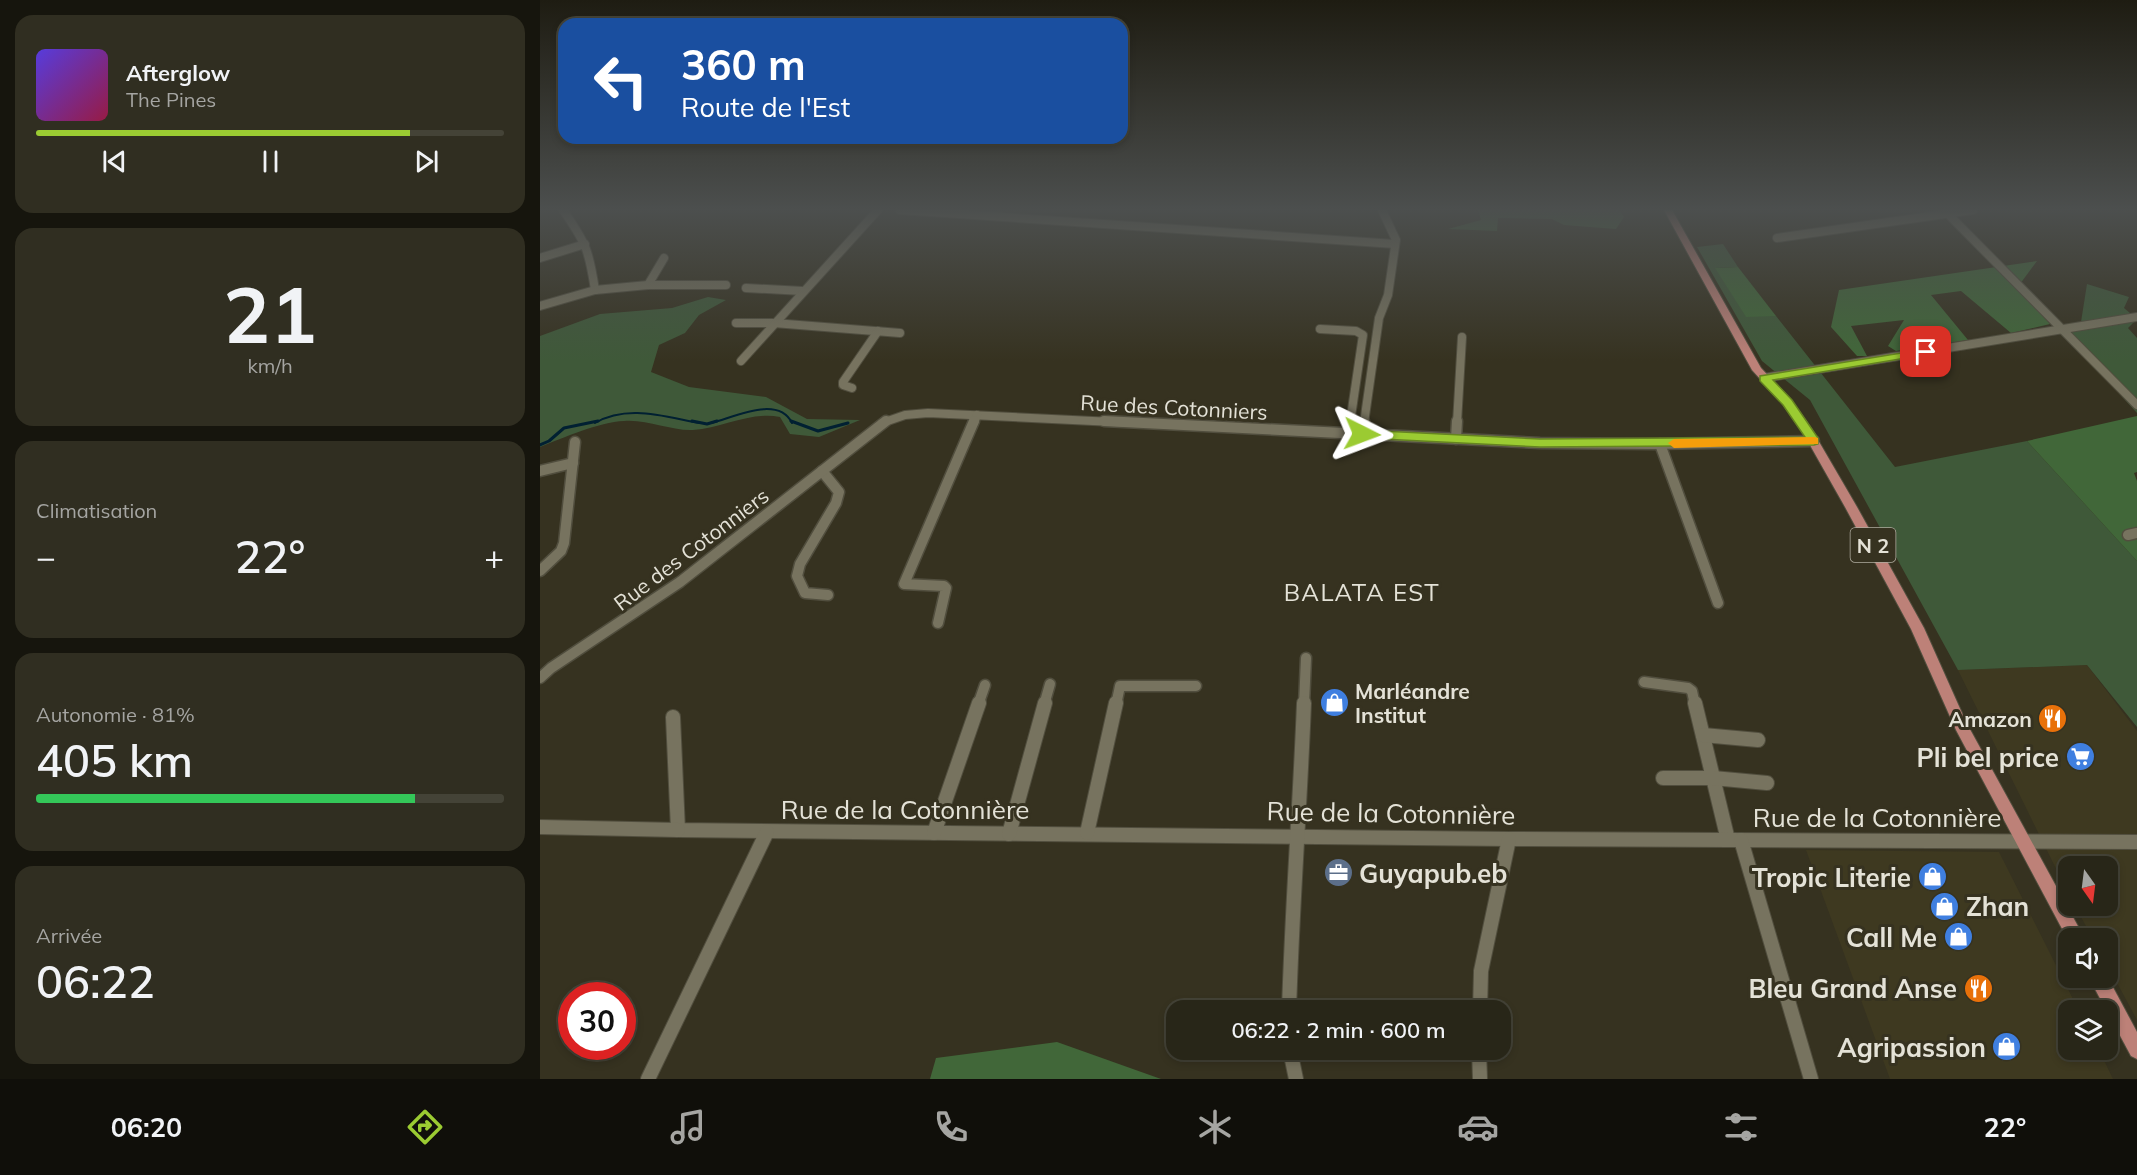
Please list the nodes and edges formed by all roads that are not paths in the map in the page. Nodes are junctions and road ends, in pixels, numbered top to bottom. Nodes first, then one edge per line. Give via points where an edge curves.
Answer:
1 (591, 260) edge
2 (663, 260) edge
3 (831, 260) edge
4 (1393, 260) edge
5 (1697, 260) edge
6 (1994, 260) edge
7 (648, 285) junction
8 (726, 285) dead end
9 (746, 288) dead end
10 (595, 290) junction
11 (803, 291) junction
12 (540, 306) edge
13 (2137, 317) edge
14 (736, 323) dead end
15 (774, 323) junction
16 (1320, 329) dead end
17 (2063, 329) junction
18 (878, 331) junction
19 (900, 333) dead end
20 (1462, 337) dead end
21 (741, 361) dead end
22 (1764, 378) junction
23 (852, 388) dead end
24 (2137, 405) edge
25 (977, 415) junction
26 (1348, 433) junction
27 (1362, 434) junction
28 (1456, 439) junction
29 (1814, 441) junction
30 (575, 442) dead end
31 (1660, 444) junction
32 (573, 463) junction
33 (540, 471) edge
34 (822, 471) junction
35 (540, 571) edge
36 (828, 596) dead end
37 (1718, 603) dead end
38 (938, 623) dead end
39 (1306, 658) dead end
40 (540, 678) edge
41 (1644, 682) dead end
42 (1050, 684) dead end
43 (985, 685) dead end
44 (1196, 686) dead end
45 (673, 717) dead end
46 (1703, 735) junction
47 (1758, 740) dead end
48 (1663, 778) dead end
49 (1713, 778) junction
50 (1767, 783) dead end
51 (540, 827) edge
52 (678, 830) junction
53 (762, 832) junction
54 (934, 833) junction
55 (1088, 833) junction
56 (1009, 834) junction
57 (1299, 836) junction
58 (1509, 839) junction
59 (1734, 840) junction
60 (2137, 842) edge
61 (2024, 843) junction
62 (2071, 928) edge
63 (2103, 988) edge
64 (1289, 1000) edge
65 (1480, 1000) edge
66 (2137, 1050) edge
67 (1292, 1060) edge
68 (1479, 1060) edge
69 (648, 1079) edge
70 (1296, 1079) edge
71 (1480, 1079) edge
72 (1811, 1079) edge

1 - 10 street
2 - 7 street
3 - 11 street
4 - 27 street via 1388,295 1379,318
5 - 22 main road, N 2
6 - 17 street
7 - 8 street
7 - 10 street
9 - 11 street
10 - 12 street
11 - 15 street
13 - 17 street
14 - 15 street
15 - 18 street
15 - 21 street
16 - 26 street via 1363,335
17 - 22 street
17 - 24 street
18 - 19 street
18 - 23 street via 843,382
20 - 28 street
22 - 29 main road, N 2 via 1787,402
25 - 26 street, Rue des Cotonniers
25 - 34 street, Rue des Cotonniers via 900,414 882,423
25 - 38 street via 904,584 946,588
26 - 27 street, Rue des Cotonniers
27 - 28 street, Rue des Cotonniers
28 - 31 street, Rue des Cotonniers
29 - 31 street, Rue des Cotonniers
29 - 61 main road, N 2 via 1895,585 1960,726
30 - 32 street
31 - 37 street
32 - 33 street
32 - 35 street via 564,543
34 - 36 street via 839,492 797,576 805,593
34 - 40 street, Rue des Cotonniers via 606,636
39 - 57 street
41 - 46 street via 1688,688
42 - 56 street
43 - 54 street
44 - 55 street via 1120,686
45 - 52 street
46 - 47 street
46 - 49 street
48 - 49 street
49 - 50 street
49 - 59 street
51 - 52 street, Rue de la Cotonnière
52 - 53 street, Rue de la Cotonnière
53 - 54 street, Rue de la Cotonnière
53 - 69 street
54 - 56 street, Rue de la Cotonnière
55 - 56 street, Rue de la Cotonnière
55 - 57 street, Rue de la Cotonnière
57 - 58 street, Rue de la Cotonnière
57 - 64 street
58 - 59 street, Rue de la Cotonnière
58 - 65 street via 1481,971
59 - 61 street, Rue de la Cotonnière
59 - 72 street
60 - 61 street, Rue de la Cotonnière
61 - 62 main road, N 2
63 - 66 main road
67 - 70 street
68 - 71 street

